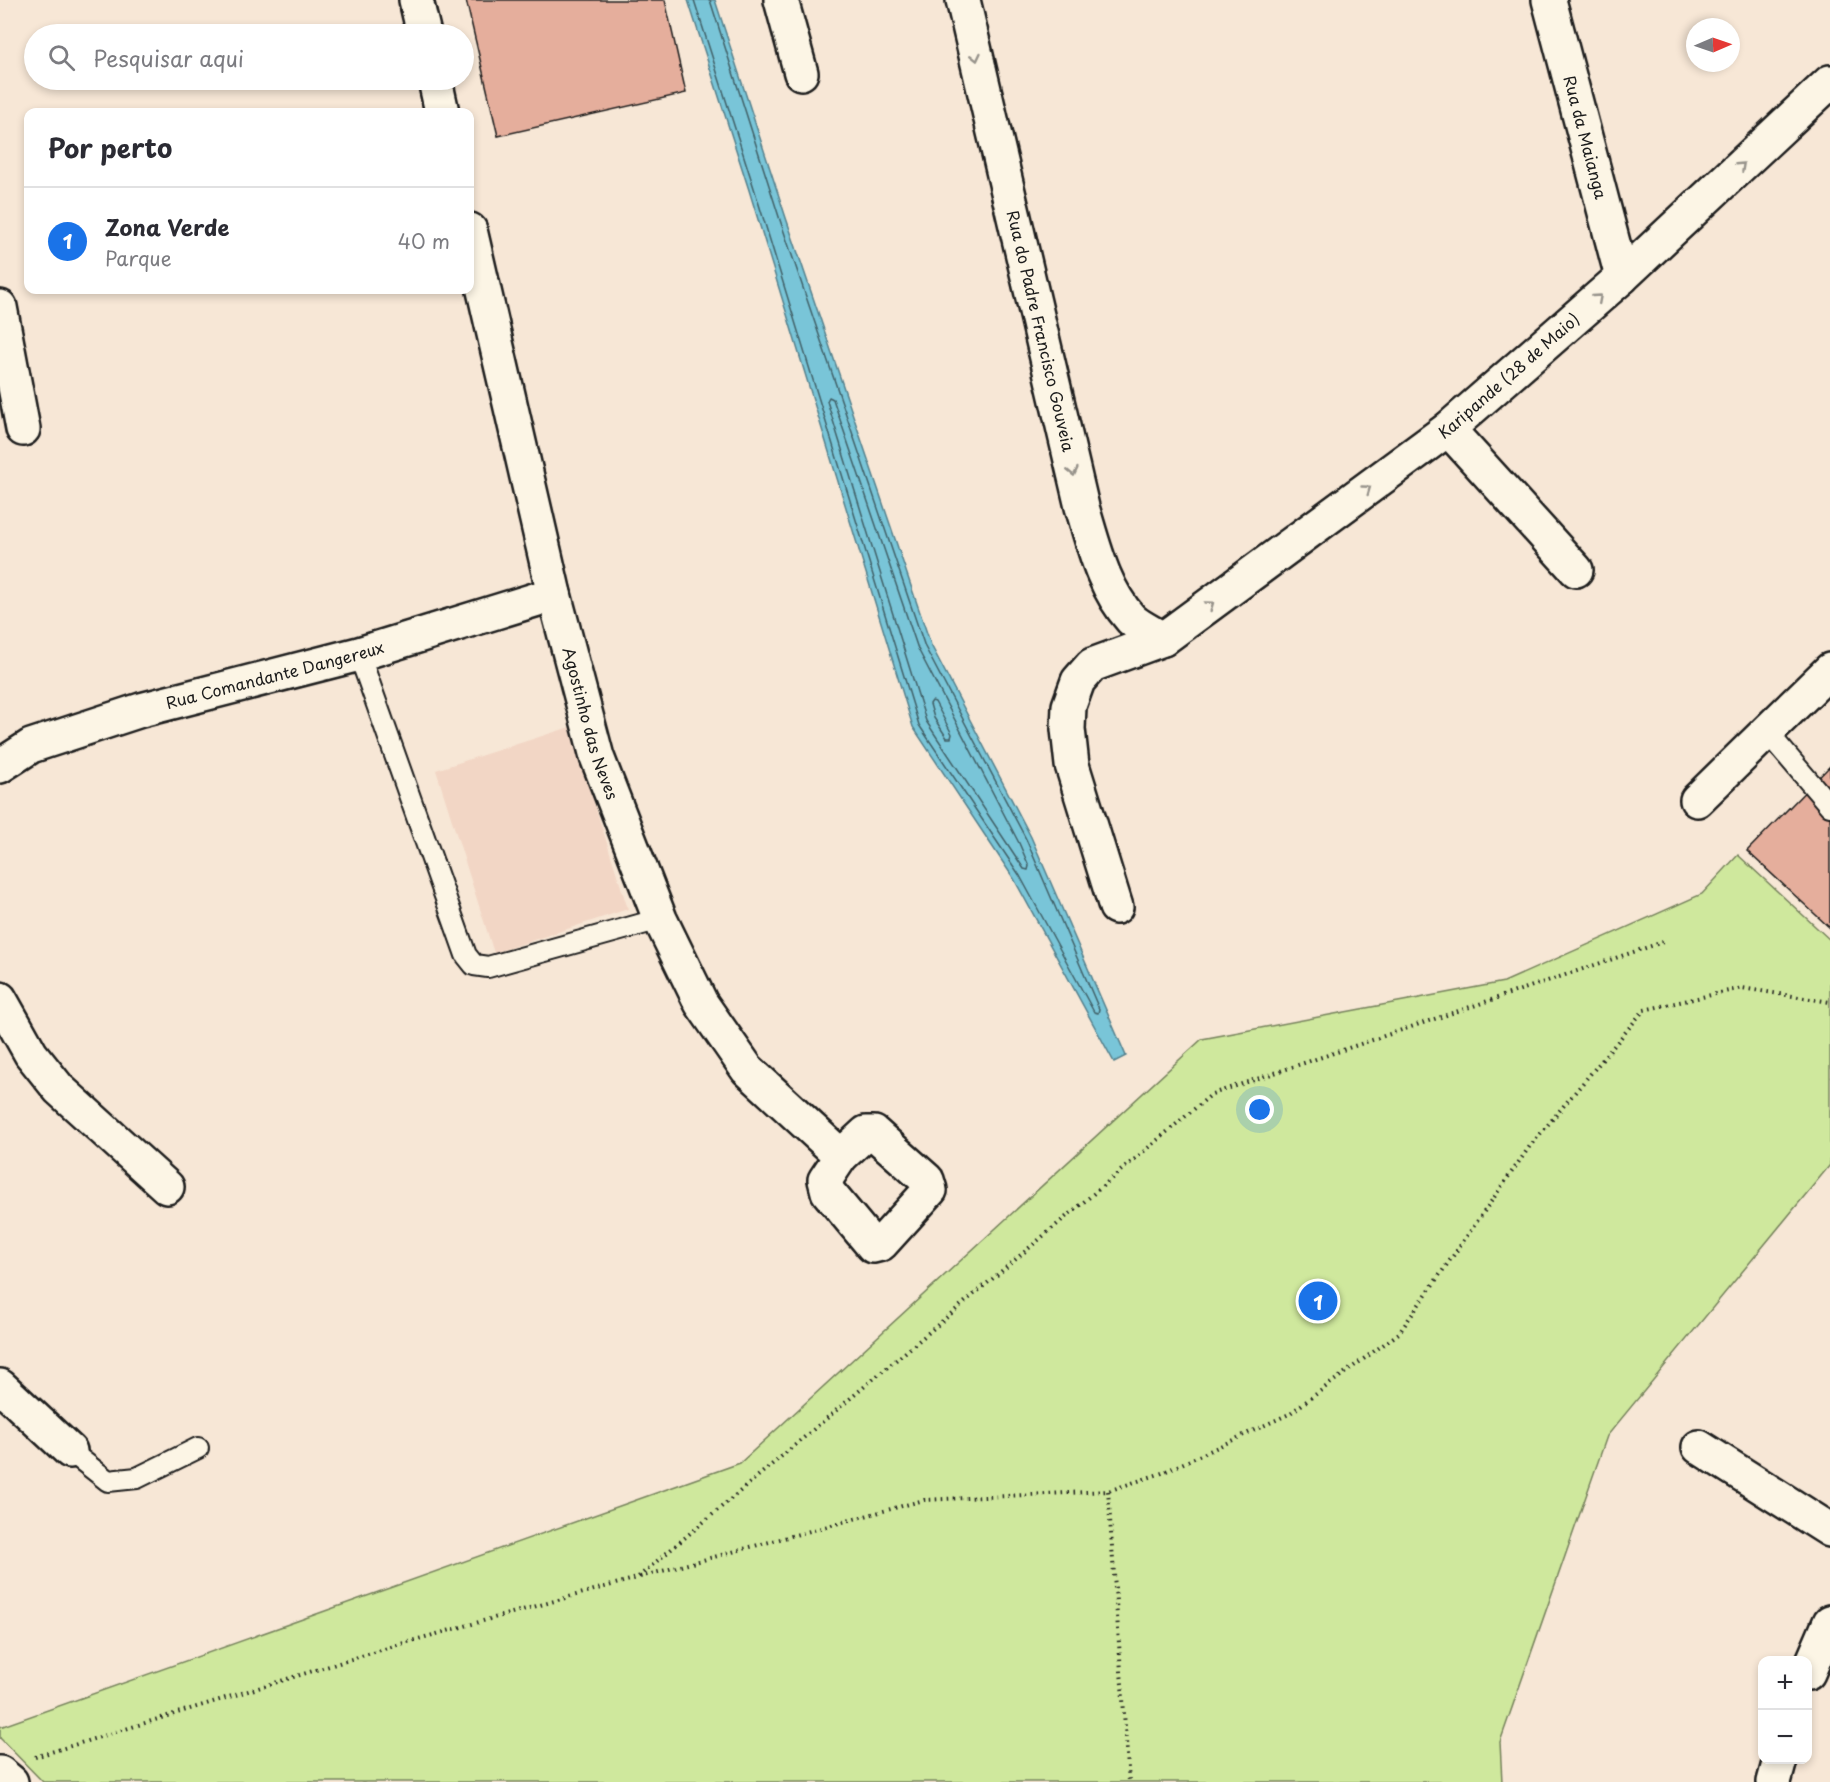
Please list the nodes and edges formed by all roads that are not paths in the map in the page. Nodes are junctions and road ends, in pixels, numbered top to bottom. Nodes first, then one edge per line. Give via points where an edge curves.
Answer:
1 (416, 0) edge
2 (781, 0) edge
3 (963, 0) edge
4 (1549, 0) edge
5 (422, 24) edge
6 (801, 73) dead end
7 (1830, 82) edge
8 (437, 90) edge
9 (441, 108) edge
10 (474, 247) edge
11 (1622, 277) junction
12 (0, 307) edge
13 (23, 429) dead end
14 (1448, 429) junction
15 (1576, 570) dead end
16 (554, 594) junction
17 (1163, 639) junction
18 (359, 654) junction
19 (1830, 670) edge
20 (1767, 732) junction
21 (0, 766) edge
22 (1697, 800) dead end
23 (1830, 806) edge
24 (1116, 907) dead end
25 (660, 919) junction
26 (0, 999) edge
27 (841, 1156) dead end
28 (167, 1187) dead end
29 (0, 1386) edge
30 (1699, 1447) dead end
31 (198, 1448) dead end
32 (70, 1451) joint
33 (1830, 1530) edge
34 (1830, 1622) edge
35 (1812, 1664) edge
36 (1779, 1764) edge
37 (0, 1773) edge
38 (11, 1782) edge
39 (1774, 1782) edge

1 - 5 street
2 - 6 street
3 -> 17 street, Rua do Padre Francisco Gouveia via 1082,507 1098,560 1109,586 1132,620
4 - 11 street, Rua da Maianga
11 -> 7 street, Karipande (28 de Maio)
8 - 9 street
10 - 16 street, Agostinho das Neves
14 -> 11 street, Karipande (28 de Maio)
12 - 13 street
14 - 15 street
17 -> 14 street, Karipande (28 de Maio)
16 - 18 street, Rua Comandante Dangereux
16 - 25 street, Agostinho das Neves via 597,757
17 - 24 street, Karipande (28 de Maio) via 1092,665 1078,681 1069,706 1072,765
18 - 21 street, Rua Comandante Dangereux via 141,710 31,746
18 - 25 lane via 466,955 474,965 489,967
19 - 20 street
20 - 22 street
20 - 23 lane
25 - 27 street, Agostinho das Neves via 701,1003 747,1069
26 - 28 street via 31,1054 59,1089
29 - 32 street
30 - 33 street
31 - 32 lane via 136,1478 108,1481
34 - 35 street
36 - 39 street
37 - 38 street

